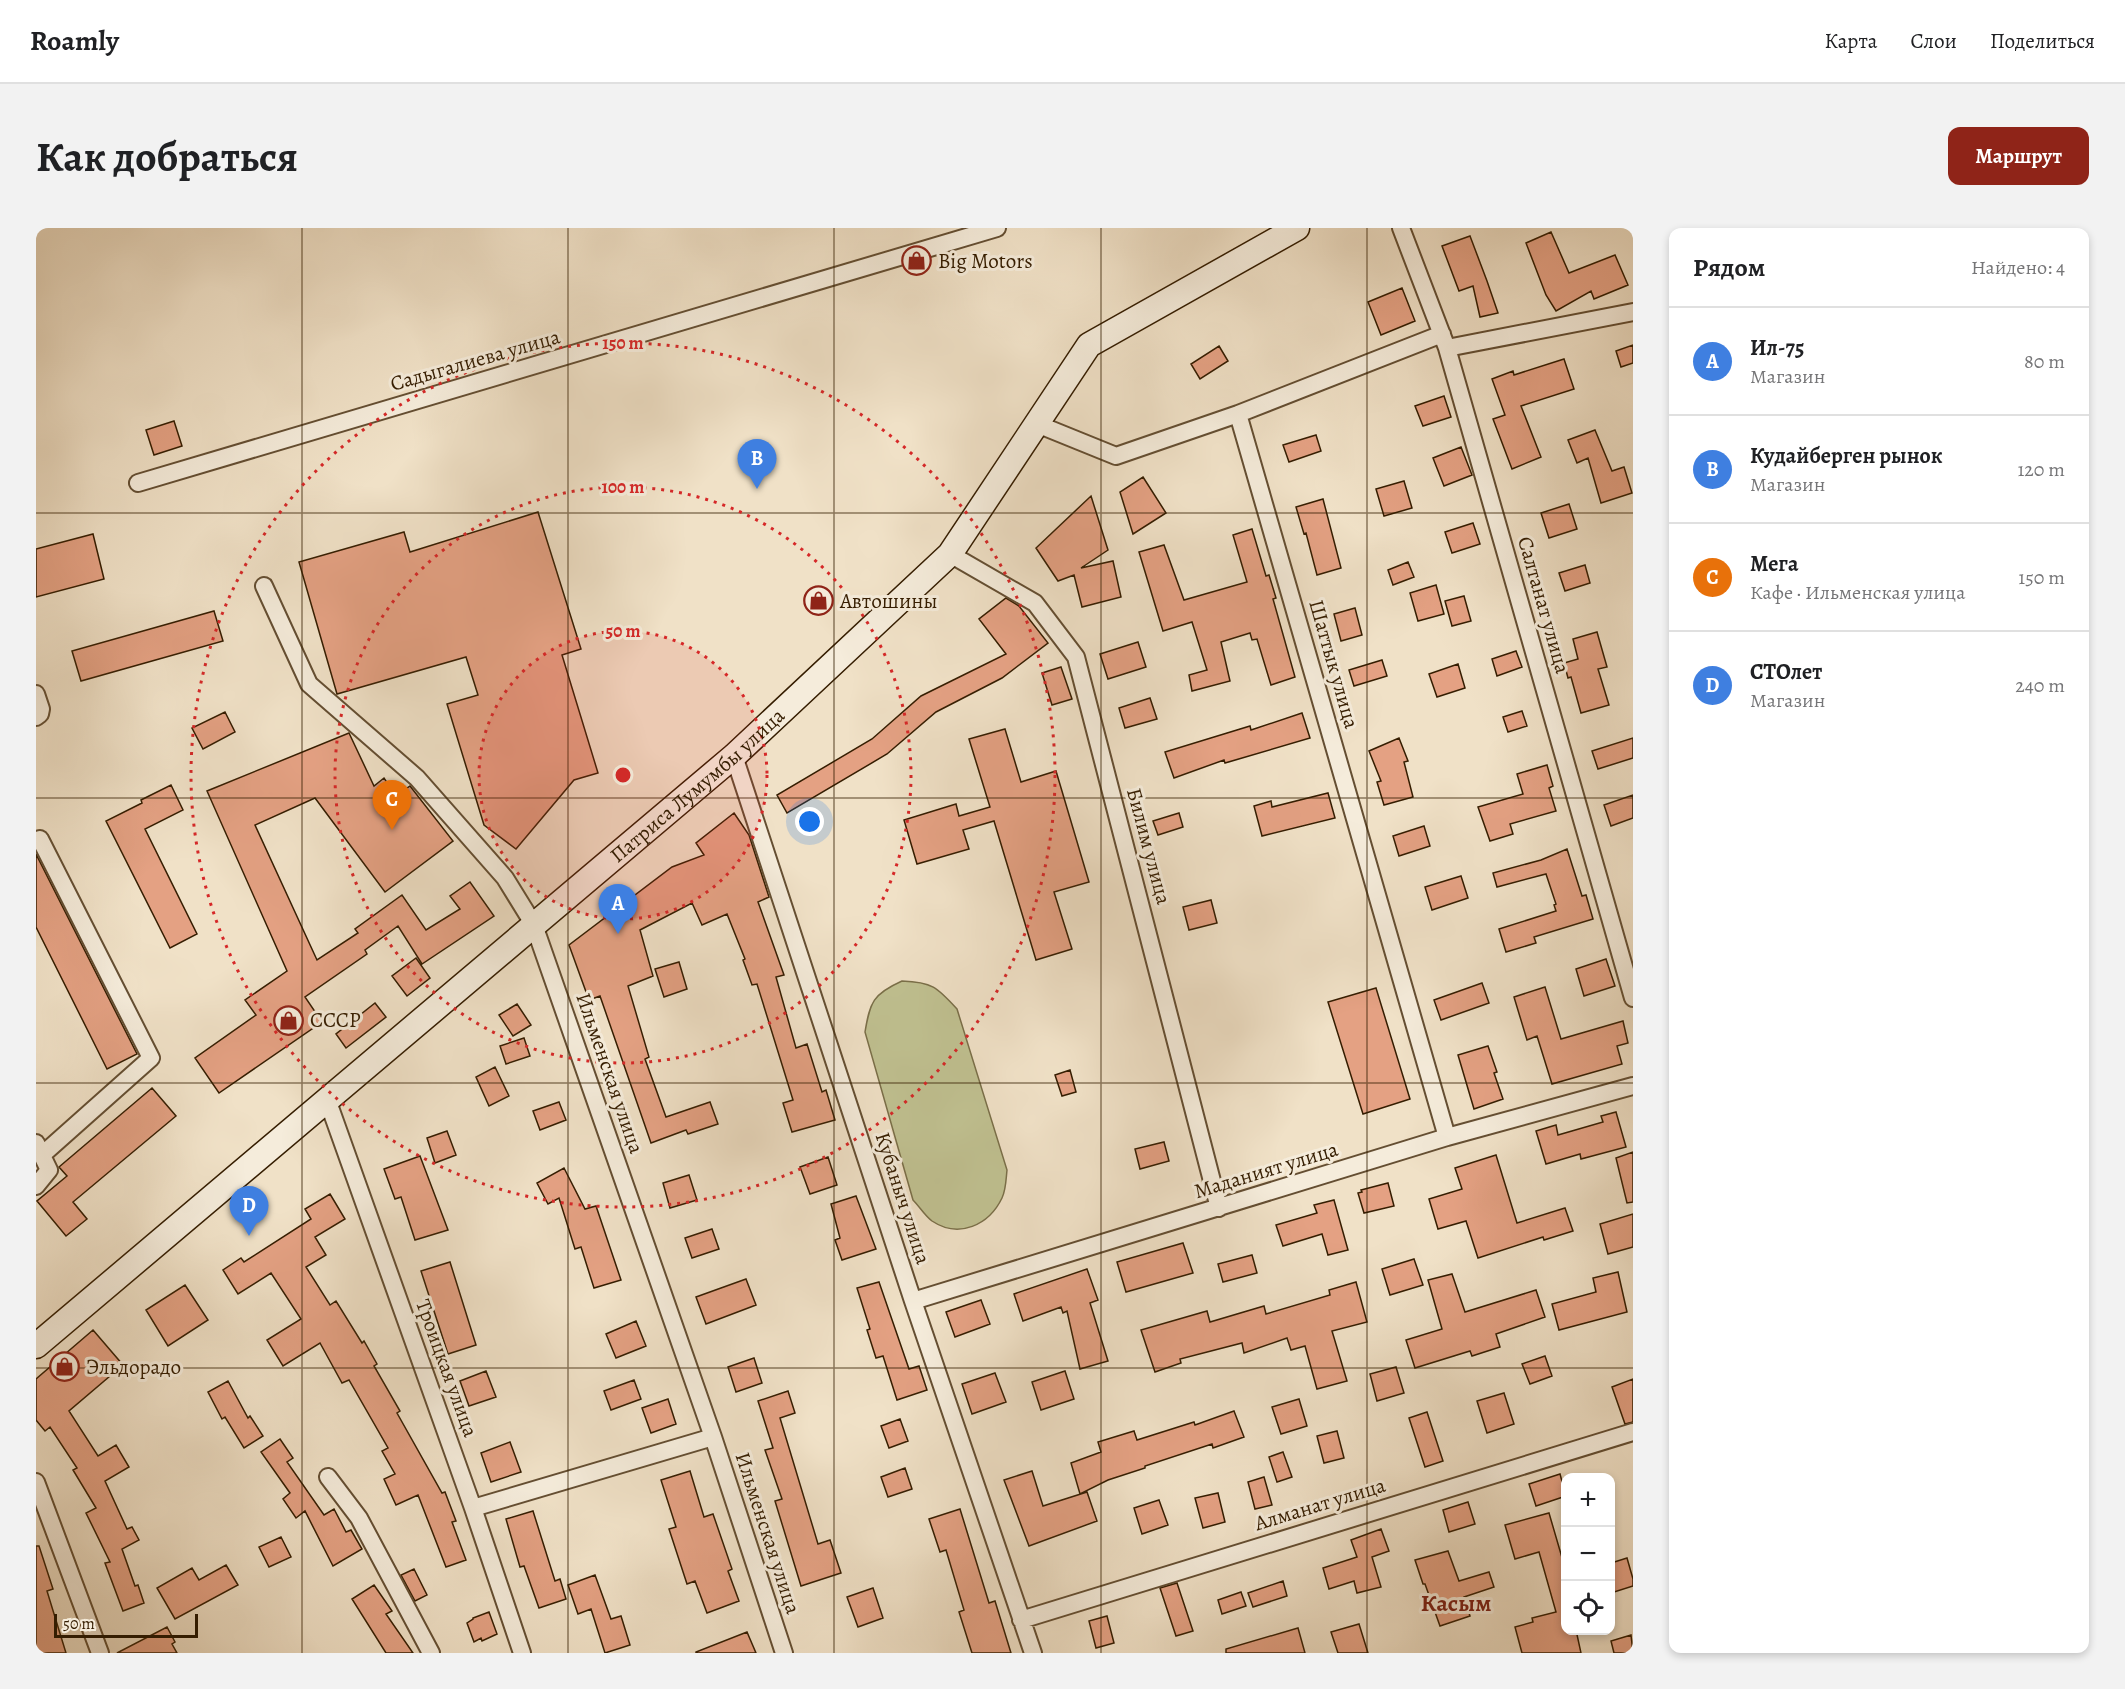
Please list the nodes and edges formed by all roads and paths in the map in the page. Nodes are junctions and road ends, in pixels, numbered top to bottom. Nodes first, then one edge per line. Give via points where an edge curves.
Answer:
1 (997, 228) edge
2 (1297, 228) edge
3 (1401, 228) edge
4 (1633, 312) edge
5 (1444, 341) junction
6 (1238, 414) junction
7 (1037, 424) junction
8 (138, 483) dead end
9 (950, 554) junction
10 (264, 586) dead end
11 (36, 694) edge
12 (36, 717) edge
13 (734, 756) junction
14 (36, 841) edge
15 (534, 925) junction
16 (1633, 998) edge
17 (1633, 1086) edge
18 (327, 1099) junction
19 (1447, 1137) junction
20 (39, 1149) edge
21 (36, 1186) edge
22 (1219, 1208) junction
23 (913, 1301) junction
24 (36, 1346) edge
25 (1633, 1432) edge
26 (713, 1437) junction
27 (328, 1477) dead end
28 (36, 1482) edge
29 (473, 1508) junction
30 (1021, 1620) junction
31 (100, 1653) edge
32 (431, 1653) edge
33 (522, 1653) edge
34 (784, 1653) edge
35 (1033, 1653) edge

1 - 8 street, Садыгалиева улица
2 - 7 street, Патриса Лумумбы улица via 1089,345
3 - 5 street, Салтанат улица
4 - 5 street
5 - 6 street
5 - 16 street, Салтанат улица
6 - 7 street via 1116,456
6 - 19 street, Шаттык улица
7 - 9 street, Патриса Лумумбы улица
9 - 13 street, Патриса Лумумбы улица
9 - 22 street, Билим улица via 1035,603 1076,657
10 - 15 street, Ильменская улица via 309,684 417,778 505,878
11 - 12 street via 41,709
13 - 15 street, Патриса Лумумбы улица
13 - 23 street, Кубаныч улица
14 - 20 street via 40,839 151,1058
15 - 18 street, Патриса Лумумбы улица
15 - 26 street, Ильменская улица
17 - 19 street, Маданият улица
18 - 24 street, Патриса Лумумбы улица
18 - 29 street, Троицкая улица
19 - 22 street, Маданият улица
20 - 21 street via 49,1170
22 - 23 street, Маданият улица
23 - 30 street, Кубаныч улица
25 - 30 street, Алманат улица
26 - 29 street
26 - 34 street, Ильменская улица
27 - 32 street via 359,1518
28 - 31 street
29 - 33 street, Троицкая улица
30 - 35 street, Кубаныч улица

